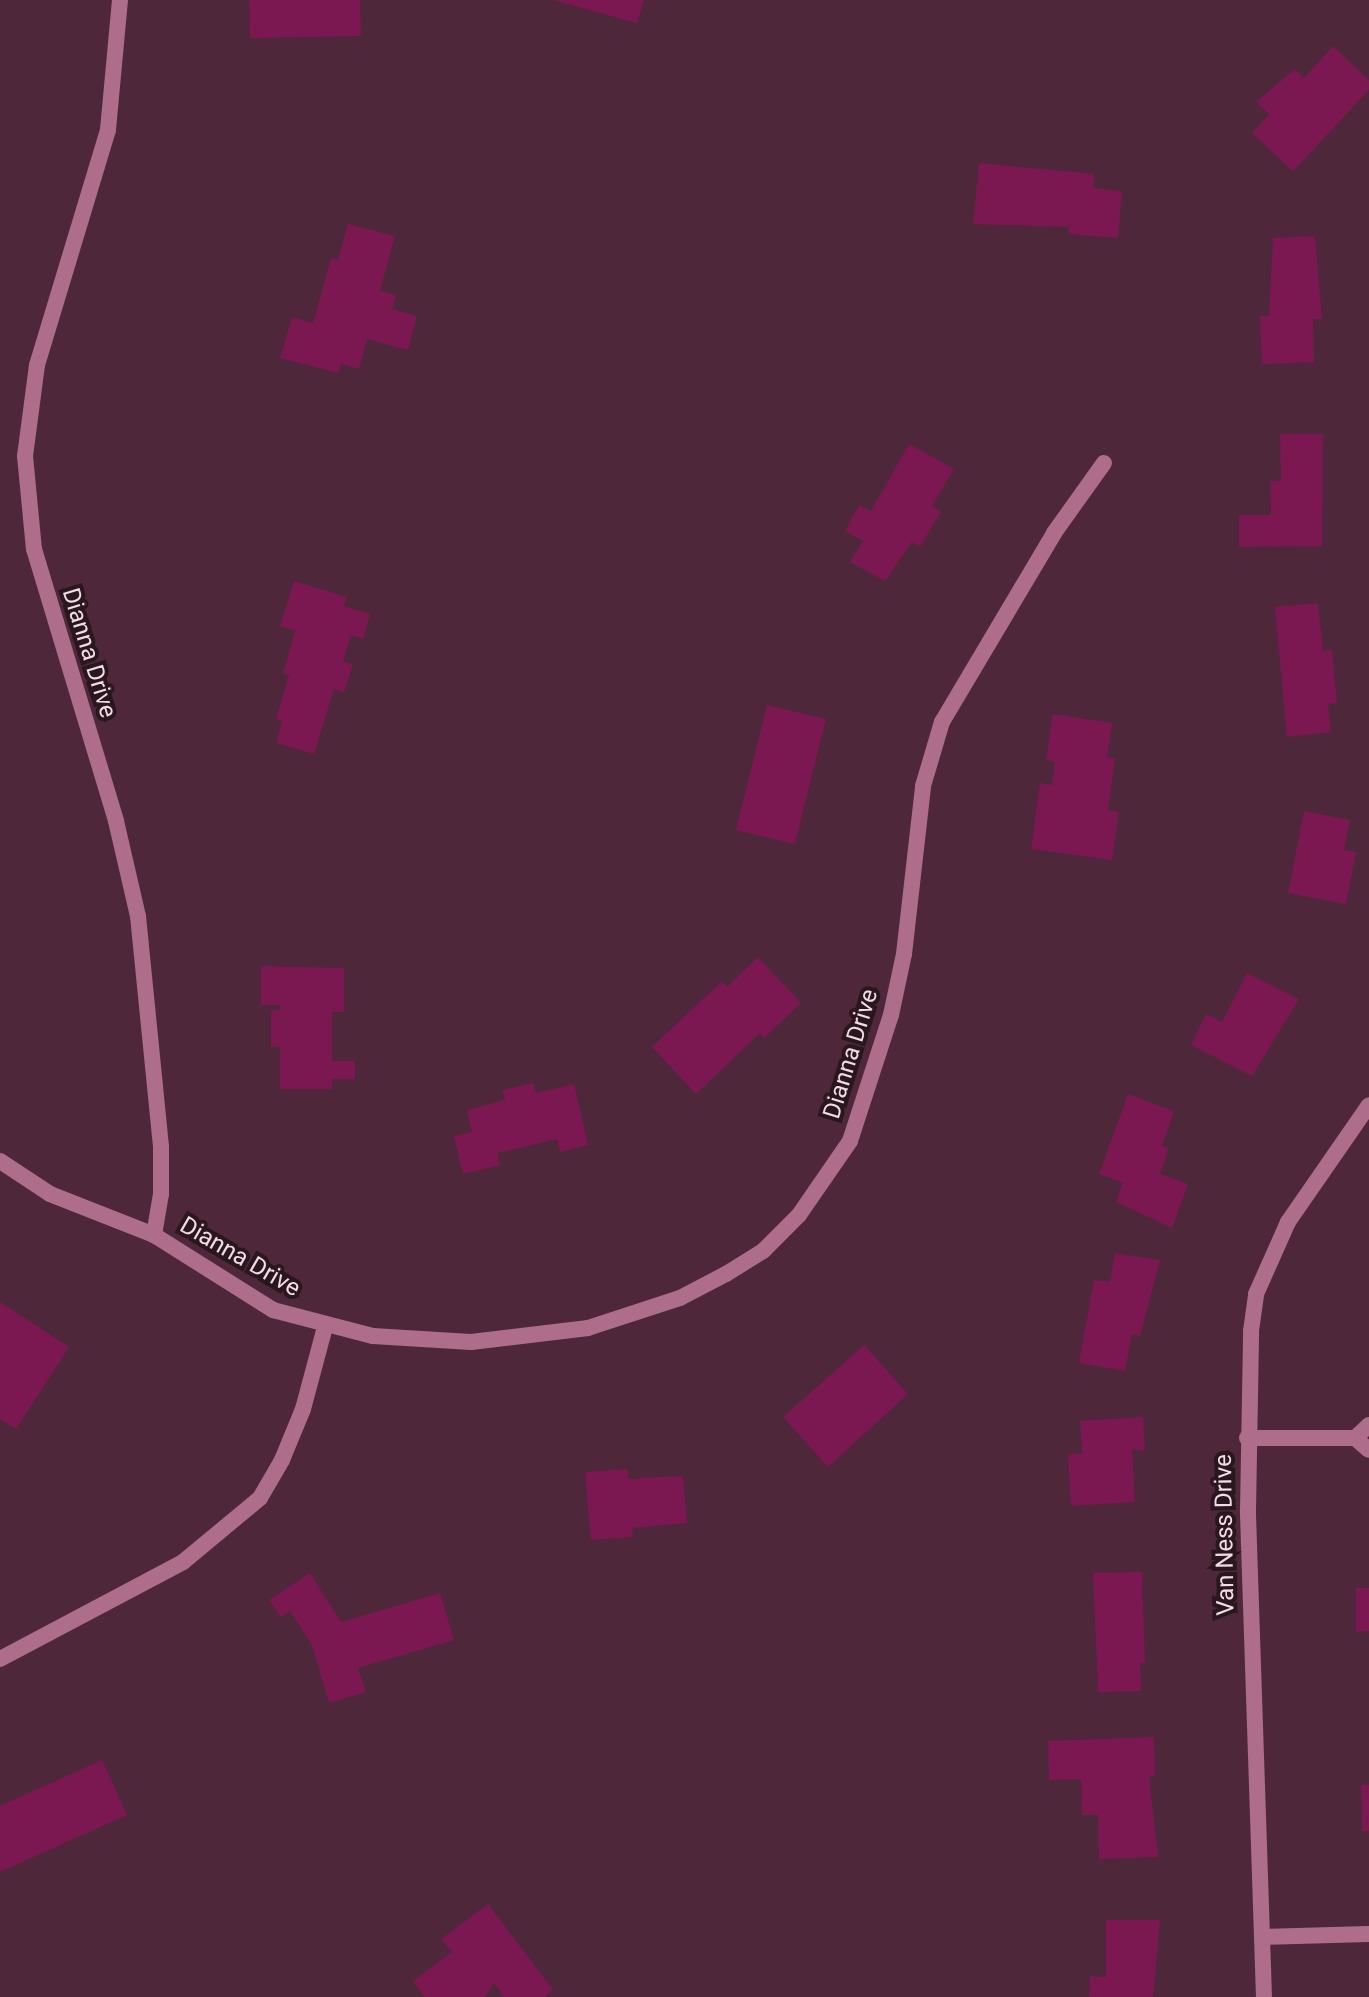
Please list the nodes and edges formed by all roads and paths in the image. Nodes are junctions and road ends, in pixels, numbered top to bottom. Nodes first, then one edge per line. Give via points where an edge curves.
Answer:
1 (120, 0) edge
2 (1104, 463) dead end
3 (1369, 1105) edge
4 (0, 1161) edge
5 (154, 1235) junction
6 (325, 1327) junction
7 (1369, 1425) edge
8 (1247, 1438) junction
9 (1355, 1438) junction
10 (1369, 1450) edge
11 (0, 1659) edge
12 (1369, 1934) edge
13 (1262, 1937) junction
14 (1264, 1997) edge

1 - 5 street, Dianna Drive via 108,130 37,365 25,456 34,549 116,821 138,916 161,1147
2 - 6 street, Dianna Drive via 1054,533 942,722 923,786 904,954 874,1080 850,1141 799,1215 763,1251 715,1280 639,1314 588,1328 471,1342
3 - 8 street, Van Ness Drive via 1288,1222 1256,1294
4 - 5 street via 50,1194
5 - 6 street, Dianna Drive via 273,1310
6 - 11 street via 303,1409 260,1498 183,1562
7 - 9 street
8 - 9 street
8 - 13 street, Van Ness Drive
9 - 10 street
12 - 13 street
13 - 14 street, Van Ness Drive

